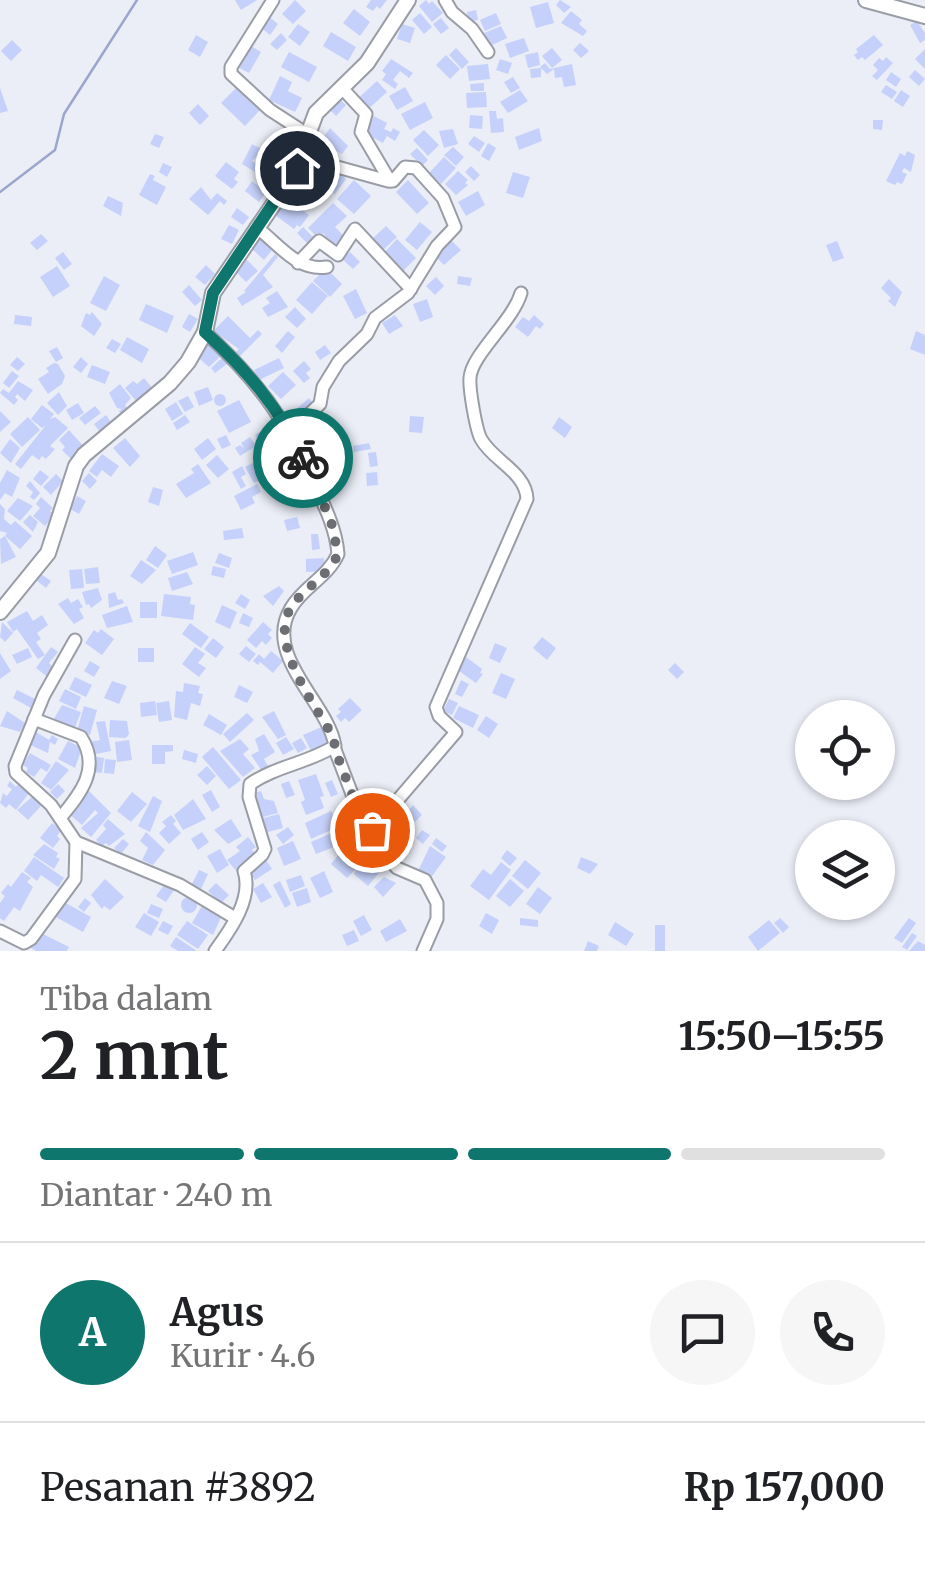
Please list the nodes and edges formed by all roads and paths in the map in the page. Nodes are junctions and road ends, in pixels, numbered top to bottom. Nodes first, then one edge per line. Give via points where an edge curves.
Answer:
1 (273, 0) edge
2 (408, 0) edge
3 (444, 0) edge
4 (866, 0) edge
5 (925, 16) edge
6 (485, 51) dead end
7 (341, 87) junction
8 (307, 134) junction
9 (301, 157) junction
10 (390, 181) junction
11 (256, 227) junction
12 (298, 263) junction
13 (326, 267) dead end
14 (411, 289) junction
15 (521, 293) dead end
16 (205, 332) junction
17 (290, 432) junction
18 (0, 612) edge
19 (75, 640) dead end
20 (34, 720) junction
21 (334, 747) junction
22 (60, 817) junction
23 (372, 830) junction
24 (76, 842) junction
25 (235, 918) junction
26 (0, 931) edge
27 (215, 951) edge
28 (423, 951) edge

1 - 8 street via 231,76
2 - 7 street via 367,63
3 - 6 street
4 - 5 street
7 - 8 street via 316,113
7 - 10 street via 366,114 360,128
8 - 9 street
9 - 10 street
9 - 11 street
10 - 14 street via 405,167 416,168 442,198 455,227
11 - 12 street
11 - 16 street via 213,293
12 - 13 street
12 - 14 street via 320,241 338,255 355,229
14 - 17 street via 375,318 340,360 320,404
15 - 23 street via 470,378 480,439 523,482 528,498 436,706 456,732
16 - 17 street via 244,369
16 - 18 street via 170,383 84,455 48,554
17 - 21 street via 331,521 338,554 289,610 286,646
19 - 20 street
20 - 22 street via 15,768
20 - 22 street via 82,737 88,750 87,782
21 - 23 street
21 - 25 street via 250,784 265,849 244,871 248,890
22 - 24 street
23 - 28 street via 389,860 424,880 437,904
24 - 25 street via 180,885
24 - 26 street via 73,884 30,939 24,944
25 - 27 street

